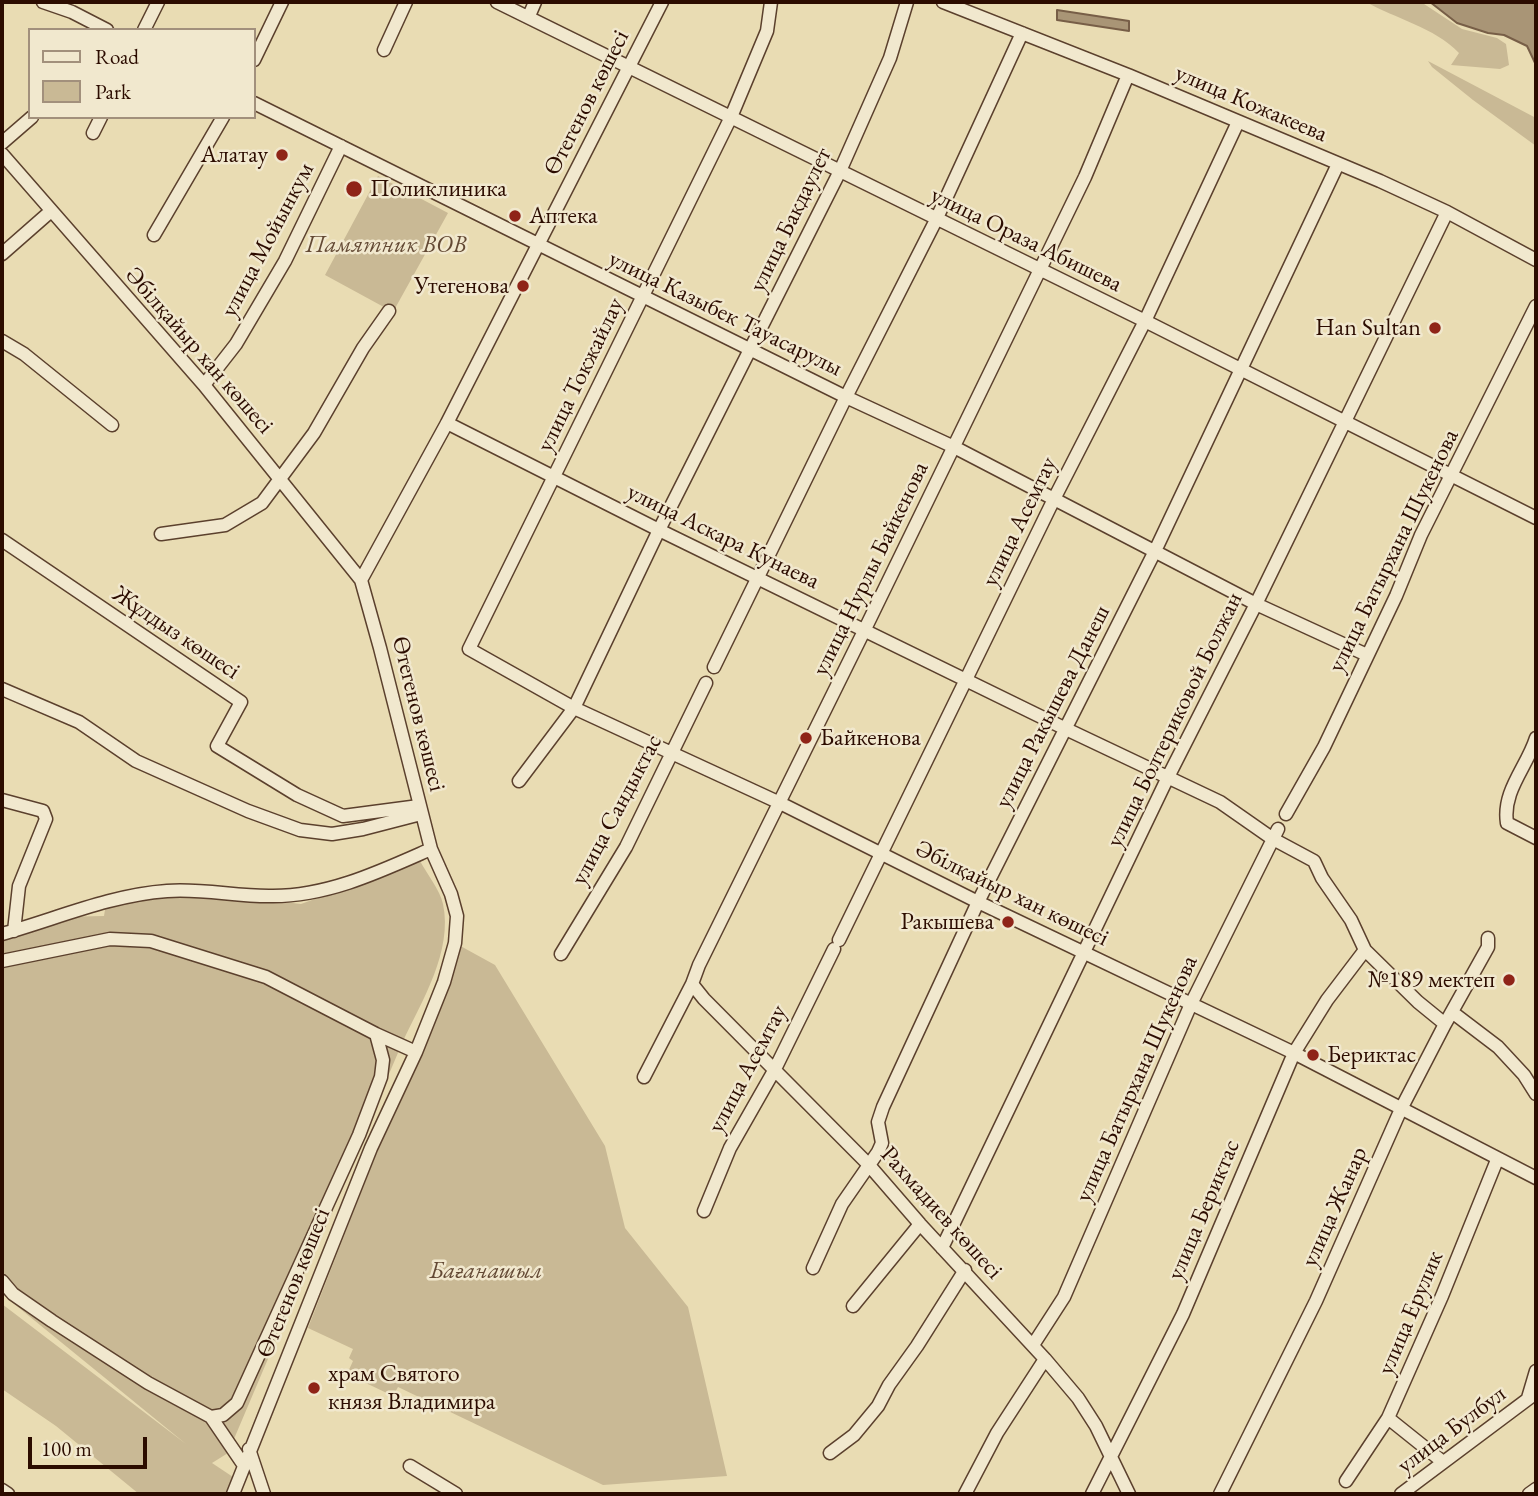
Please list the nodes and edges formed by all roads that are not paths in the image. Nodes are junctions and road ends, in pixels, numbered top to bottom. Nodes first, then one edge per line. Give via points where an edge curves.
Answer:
1 (43, 2) edge
2 (158, 2) edge
3 (282, 2) edge
4 (406, 2) edge
5 (497, 2) edge
6 (536, 2) edge
7 (662, 2) edge
8 (771, 2) edge
9 (907, 2) edge
10 (943, 2) edge
11 (529, 16) junction
12 (103, 28) edge
13 (145, 28) edge
14 (1022, 33) junction
15 (384, 50) dead end
16 (256, 56) edge
17 (630, 67) junction
18 (1128, 75) junction
19 (256, 104) edge
20 (731, 117) junction
21 (30, 119) edge
22 (99, 119) edge
23 (222, 119) edge
24 (1238, 122) junction
25 (93, 133) dead end
26 (2, 143) edge
27 (341, 146) junction
28 (2, 154) edge
29 (1338, 163) junction
30 (840, 171) junction
31 (51, 211) junction
32 (1447, 212) junction
33 (936, 220) junction
34 (154, 235) dead end
35 (539, 244) junction
36 (2, 254) edge
37 (1536, 260) edge
38 (1040, 270) junction
39 (643, 297) junction
40 (1536, 306) edge
41 (389, 311) dead end
42 (1145, 321) junction
43 (2, 341) edge
44 (750, 350) junction
45 (1242, 370) junction
46 (204, 385) junction
47 (846, 397) junction
48 (1345, 422) junction
49 (447, 423) junction
50 (112, 425) dead end
51 (954, 447) junction
52 (1453, 475) junction
53 (280, 478) junction
54 (554, 478) junction
55 (1054, 499) junction
56 (1536, 518) edge
57 (659, 530) junction
58 (161, 534) dead end
59 (2, 540) edge
60 (1155, 551) junction
61 (758, 578) junction
62 (361, 580) junction
63 (1256, 604) junction
64 (865, 629) junction
65 (469, 649) joint
66 (1367, 655) junction
67 (714, 667) dead end
68 (966, 680) junction
69 (706, 683) dead end
70 (2, 689) edge
71 (574, 708) junction
72 (1066, 729) junction
73 (1536, 738) edge
74 (670, 753) junction
75 (1168, 777) junction
76 (519, 782) dead end
77 (2, 800) edge
78 (780, 803) junction
79 (420, 810) junction
80 (1286, 814) dead end
81 (1276, 834) junction
82 (1536, 838) edge
83 (431, 849) junction
84 (882, 853) junction
85 (978, 902) junction
86 (8, 932) edge
87 (1488, 938) dead end
88 (1365, 950) junction
89 (1084, 953) junction
90 (561, 954) dead end
91 (2, 961) edge
92 (692, 984) junction
93 (1191, 1004) junction
94 (1452, 1012) junction
95 (1445, 1024) junction
96 (376, 1034) junction
97 (416, 1052) junction
98 (1294, 1053) junction
99 (775, 1069) junction
100 (644, 1077) dead end
101 (1536, 1094) edge
102 (1401, 1109) junction
103 (1497, 1160) junction
104 (868, 1164) junction
105 (1536, 1178) edge
106 (704, 1211) dead end
107 (920, 1224) junction
108 (942, 1248) junction
109 (813, 1268) dead end
110 (965, 1270) junction
111 (2, 1281) edge
112 (853, 1306) dead end
113 (1033, 1345) junction
114 (1045, 1359) junction
115 (1536, 1370) edge
116 (1532, 1396) edge
117 (211, 1417) junction
118 (1388, 1418) junction
119 (249, 1450) junction
120 (830, 1453) dead end
121 (1110, 1457) junction
122 (1443, 1462) junction
123 (243, 1464) junction
124 (410, 1466) dead end
125 (1346, 1481) dead end
126 (1536, 1489) edge
127 (2, 1490) edge
128 (8, 1494) edge
129 (233, 1494) edge
130 (264, 1494) edge
131 (456, 1494) edge
132 (965, 1494) edge
133 (1092, 1494) edge
134 (1129, 1494) edge
135 (1220, 1494) edge
136 (1401, 1494) edge
137 (1529, 1494) edge

1 - 12 street
2 - 13 street
3 - 16 street
4 - 15 street
5 - 11 street, улица Ораза Абишева
6 - 11 street
7 - 17 street, Өтегенов көшесі
8 - 20 street, улица Токжайлау via 767,31
9 - 30 street, улица Бакдаулет via 890,58
10 - 14 street, улица Кожакеева
11 - 17 street, улица Ораза Абишева
14 - 18 street, улица Кожакеева
14 - 33 street
17 - 20 street, улица Ораза Абишева
17 - 35 street, Өтегенов көшесі
18 - 24 street, улица Кожакеева
18 - 38 street, улица Нурлы Байкенова
19 - 27 street, улица Казыбек Тауасарулы
20 - 30 street, улица Ораза Абишева
20 - 39 street, улица Токжайлау
21 - 26 street
22 - 25 street
23 - 34 street
24 - 29 street, улица Кожакеева
24 - 42 street, улица Асемтау
27 - 35 street, улица Казыбек Тауасарулы
27 - 46 street, улица Мойынкум via 285,261 236,344
28 - 31 street, Әбілқайыр хан көшесі
29 - 32 street, улица Кожакеева
29 - 45 street, улица Ракышева Данеш
30 - 33 street, улица Ораза Абишева
30 - 44 street, улица Бакдаулет
31 - 36 street
31 - 46 street, Әбілқайыр хан көшесі
32 - 37 street, улица Кожакеева
32 - 48 street, улица Болтериковой Болжан
33 - 38 street, улица Ораза Абишева
33 - 47 street
35 - 39 street, улица Казыбек Тауасарулы
35 - 49 street, Өтегенов көшесі
38 - 42 street, улица Ораза Абишева
38 - 51 street, улица Нурлы Байкенова
39 - 44 street, улица Казыбек Тауасарулы
39 - 54 street, улица Токжайлау
40 - 52 street, улица Батырхана Шукенова
41 - 53 street via 314,433
42 - 45 street, улица Ораза Абишева
42 - 55 street, улица Асемтау
43 - 50 street
44 - 47 street, улица Казыбек Тауасарулы
44 - 57 street, улица Бакдаулет
45 - 48 street, улица Ораза Абишева
45 - 60 street, улица Ракышева Данеш
46 - 53 street, Әбілқайыр хан көшесі
47 - 51 street, улица Казыбек Тауасарулы
47 - 61 street
48 - 52 street, улица Ораза Абишева
48 - 63 street, улица Болтериковой Болжан
49 - 54 street, улица Аскара Кунаева
49 - 62 street, Өтегенов көшесі
51 - 55 street, улица Казыбек Тауасарулы
51 - 64 street, улица Нурлы Байкенова
52 - 56 street, улица Ораза Абишева
52 - 66 street, улица Батырхана Шукенова
53 - 58 street via 262,503 225,524
53 - 62 street, Әбілқайыр хан көшесі
54 - 57 street, улица Аскара Кунаева
54 - 65 street, улица Токжайлау
55 - 60 street, улица Казыбек Тауасарулы
55 - 68 street, улица Асемтау
57 - 61 street, улица Аскара Кунаева
57 - 71 street, улица Бакдаулет
59 - 79 street, Жұлдыз көшесі via 241,702 217,746 297,795 343,816
60 - 63 street, улица Казыбек Тауасарулы
60 - 72 street, улица Ракышева Данеш
61 - 64 street, улица Аскара Кунаева
61 - 67 street
62 - 79 street, Өтегенов көшесі
63 - 66 street, улица Казыбек Тауасарулы
63 - 75 street, улица Болтериковой Болжан
64 - 68 street, улица Аскара Кунаева
64 - 78 street, улица Нурлы Байкенова
65 - 71 street, Әбілқайыр хан көшесі
66 - 80 street, улица Батырхана Шукенова
68 - 72 street, улица Аскара Кунаева
68 - 84 street, улица Асемтау
69 - 74 street, улица Сандыктас
70 - 79 street via 79,722 136,761 300,831 332,834 363,830
71 - 74 street, Әбілқайыр хан көшесі
71 - 76 street, улица Бакдаулет
72 - 75 street, улица Аскара Кунаева
72 - 85 street, улица Ракышева Данеш
73 - 82 street via 1510,790 1506,815 1507,823
74 - 78 street, Әбілқайыр хан көшесі
74 - 90 street, улица Сандыктас via 626,847
75 - 81 street, улица Аскара Кунаева
75 - 89 street, улица Болтериковой Болжан
77 - 86 street via 43,811 46,819 19,886
78 - 84 street, Әбілқайыр хан көшесі
78 - 92 street, улица Нурлы Байкенова
79 - 83 street, Өтегенов көшесі
81 - 88 street, улица Аскара Кунаева via 1314,861
81 - 93 street, улица Батырхана Шукенова
83 - 86 street via 326,890 275,896 168,890 116,900
83 - 97 street, Өтегенов көшесі via 457,916 444,982
84 - 85 street, Әбілқайыр хан көшесі
84 - 99 street, улица Асемтау
85 - 89 street, Әбілқайыр хан көшесі
85 - 104 street, улица Ракышева Данеш via 883,1107 878,1122 882,1143
87 - 94 street, улица Жанар via 1489,947
88 - 95 street, улица Аскара Кунаева
88 - 98 street, улица Бериктас
89 - 93 street, Әбілқайыр хан көшесі
89 - 108 street, улица Болтериковой Болжан
91 - 96 street via 110,939 151,941 266,978
92 - 99 street, Рахмадиев көшесі
92 - 100 street, улица Нурлы Байкенова
93 - 98 street, Әбілқайыр хан көшесі
93 - 113 street, улица Батырхана Шукенова via 1064,1297
94 - 95 street, улица Жанар
94 - 101 street via 1498,1047
95 - 102 street, улица Жанар
96 - 97 street
96 - 117 street via 383,1060 381,1077 359,1135 237,1403 223,1415
97 - 119 street, Өтегенов көшесі via 371,1148
98 - 102 street, Әбілқайыр хан көшесі
98 - 121 street, улица Бериктас via 1183,1314
99 - 104 street, Рахмадиев көшесі
99 - 106 street, улица Асемтау via 730,1148
102 - 103 street, Әбілқайыр хан көшесі
102 - 135 street, улица Жанар via 1316,1301
103 - 105 street, Әбілқайыр хан көшесі
103 - 118 street, улица Ерулик
104 - 107 street, Рахмадиев көшесі
104 - 109 street, улица Ракышева Данеш via 842,1204
107 - 108 street, Рахмадиев көшесі
107 - 112 street
108 - 110 street, Рахмадиев көшесі
110 - 113 street, Рахмадиев көшесі
110 - 120 street via 878,1406 854,1435
111 - 117 street via 13,1294 73,1335
113 - 114 street, Рахмадиев көшесі
114 - 121 street, Рахмадиев көшесі via 1078,1398
114 - 132 street
115 - 116 street, улица Булбул
116 - 122 street, улица Булбул
117 - 123 street
118 - 122 street
118 - 125 street, улица Ерулик
119 - 123 street, Өтегенов көшесі
119 - 130 street
121 - 133 street, улица Бериктас
121 - 134 street, Рахмадиев көшесі
122 - 136 street, улица Булбул
123 - 129 street, Өтегенов көшесі
124 - 131 street
126 - 137 street
127 - 128 street

